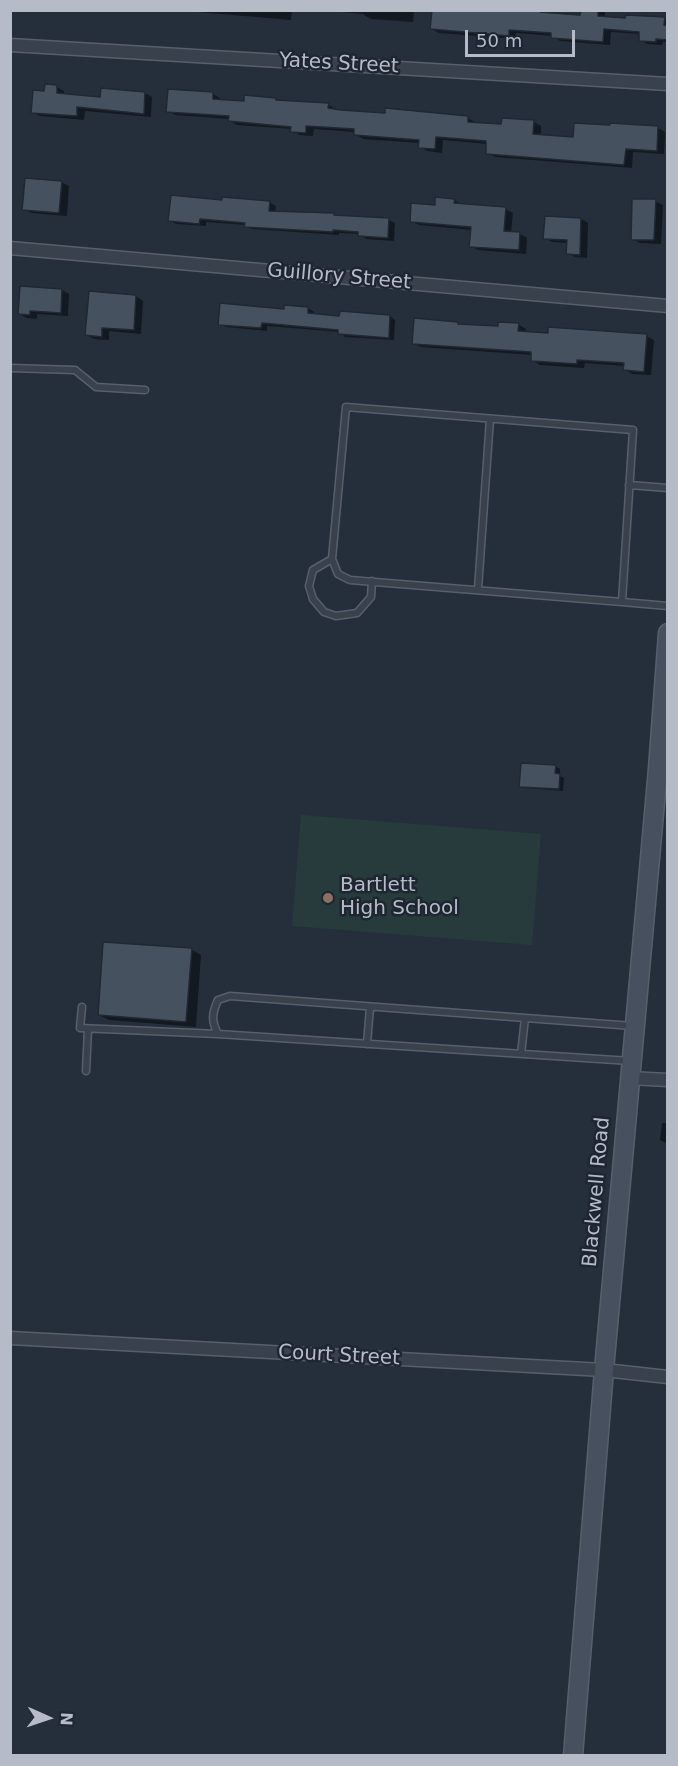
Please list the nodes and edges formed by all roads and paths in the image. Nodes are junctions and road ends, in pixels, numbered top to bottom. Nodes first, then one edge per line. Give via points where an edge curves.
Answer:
1 (10, 45) edge
2 (668, 84) edge
3 (10, 248) edge
4 (668, 306) edge
5 (10, 368) edge
6 (145, 390) dead end
7 (490, 419) junction
8 (629, 485) junction
9 (668, 488) edge
10 (332, 559) junction
11 (372, 581) junction
12 (478, 589) junction
13 (622, 602) junction
14 (668, 606) edge
15 (668, 633) edge
16 (663, 770) edge
17 (82, 1007) dead end
18 (370, 1007) junction
19 (525, 1018) junction
20 (634, 1026) junction
21 (88, 1029) junction
22 (218, 1034) junction
23 (367, 1044) junction
24 (521, 1054) junction
25 (630, 1070) junction
26 (86, 1071) dead end
27 (668, 1080) edge
28 (10, 1338) edge
29 (604, 1370) junction
30 (668, 1377) edge
31 (573, 1755) edge

1 - 2 street, Yates Street
3 - 4 street, Guillory Street
5 - 6 lane via 75,370 96,387
7 - 8 lane via 633,430
7 - 10 lane via 346,407
7 - 12 lane
8 - 9 lane
8 - 13 lane
10 - 11 lane via 338,574 350,580
10 - 11 lane via 313,570 309,586 313,599 324,612 336,616 357,613 371,597
11 - 12 lane
12 - 13 lane
13 - 14 lane
15 - 16 street, Blackwell Road
16 - 20 street, Blackwell Road
17 - 21 lane via 80,1028
18 - 19 lane
18 - 22 lane via 230,996 219,1000 213,1011
18 - 23 lane
19 - 20 lane
19 - 24 lane
20 - 25 street, Blackwell Road
21 - 22 lane
21 - 26 lane
22 - 23 lane
23 - 24 lane
24 - 25 lane
25 - 27 street
25 - 29 street, Blackwell Road
28 - 29 street, Court Street
29 - 30 street, Court Street
29 - 31 street, Blackwell Road

